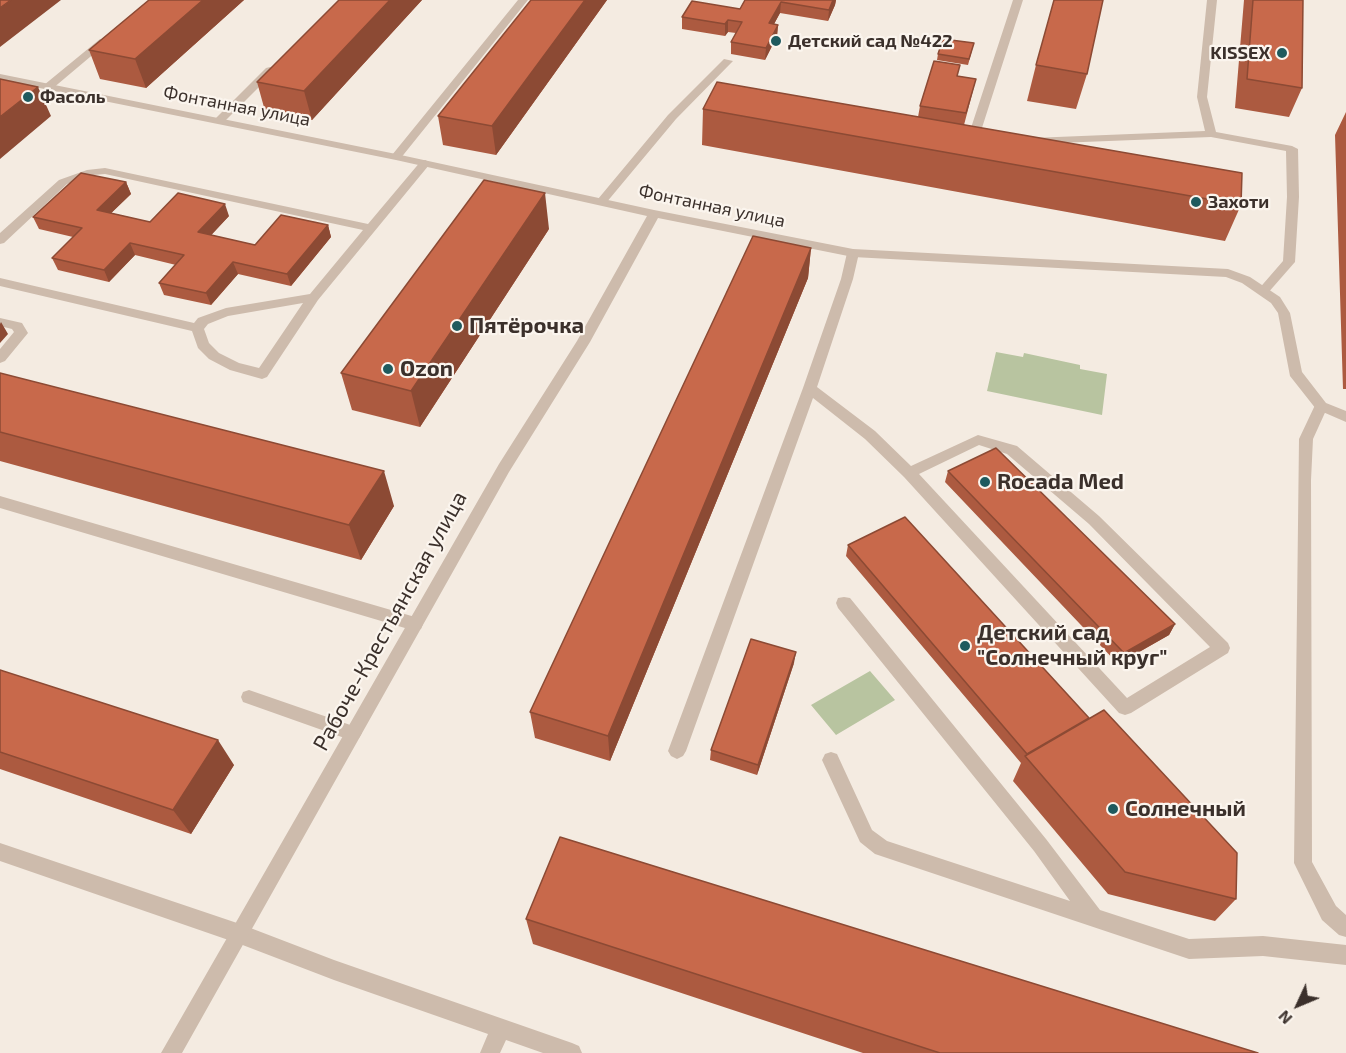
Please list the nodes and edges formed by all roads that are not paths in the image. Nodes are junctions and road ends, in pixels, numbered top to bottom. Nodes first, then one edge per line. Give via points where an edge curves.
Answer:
1 (523, 0) edge
2 (1018, 0) edge
3 (1212, 0) edge
4 (110, 36) edge
5 (728, 61) dead end
6 (276, 64) edge
7 (3, 80) edge
8 (48, 87) junction
9 (219, 121) junction
10 (1211, 134) junction
11 (993, 140) edge
12 (1022, 142) edge
13 (396, 157) junction
14 (425, 163) junction
15 (602, 201) junction
16 (654, 214) junction
17 (371, 228) junction
18 (0, 240) edge
19 (854, 253) junction
20 (0, 282) edge
21 (1263, 291) junction
22 (314, 297) junction
23 (0, 322) edge
24 (196, 328) junction
25 (0, 358) edge
26 (810, 388) junction
27 (1321, 406) junction
28 (1346, 417) edge
29 (909, 473) junction
30 (0, 502) edge
31 (844, 603) dead end
32 (415, 624) junction
33 (249, 697) dead end
34 (353, 733) junction
35 (677, 751) dead end
36 (831, 760) dead end
37 (0, 852) edge
38 (1094, 918) junction
39 (1346, 928) edge
40 (240, 934) junction
41 (1346, 955) edge
42 (501, 1028) junction
43 (171, 1053) edge
44 (490, 1053) edge
45 (572, 1053) edge

1 - 13 street
2 - 11 street via 974,137
3 - 10 street via 1202,97
4 - 8 street
5 - 15 street via 672,117
6 - 9 street
7 - 8 street, Фонтанная улица
8 - 9 street, Фонтанная улица
9 - 13 street, Фонтанная улица
10 - 12 street
10 - 21 street via 1292,149 1289,262
13 - 14 street, Фонтанная улица
14 - 15 street, Фонтанная улица
14 - 17 street
15 - 16 street, Фонтанная улица
16 - 19 street, Фонтанная улица
16 - 32 street, Рабоче-Крестьянская улица via 584,342 504,468
17 - 18 street via 91,171 63,182
17 - 22 street
19 - 21 street, Фонтанная улица via 1209,271 1228,273
19 - 26 street
20 - 24 street
21 - 27 street, Фонтанная улица via 1276,300 1284,313 1295,373
22 - 24 street via 226,312
22 - 24 street via 262,374 234,367 214,356 203,345
23 - 25 street via 17,326 21,333
26 - 29 street via 870,435
26 - 35 street
27 - 28 street, Фонтанная улица
27 - 39 street via 1306,439 1304,480 1303,863 1329,913
29 - 29 street via 1125,708 1222,648 1094,520 1012,450 978,440
30 - 32 street
31 - 38 street via 1040,845
32 - 34 street, Рабоче-Крестьянская улица
33 - 34 street
34 - 40 street, Рабоче-Крестьянская улица
36 - 38 street via 866,836 881,848
37 - 40 street
38 - 41 street via 1189,949 1263,946
40 - 42 street
40 - 43 street, Рабоче-Крестьянская улица
42 - 44 street
42 - 45 street

